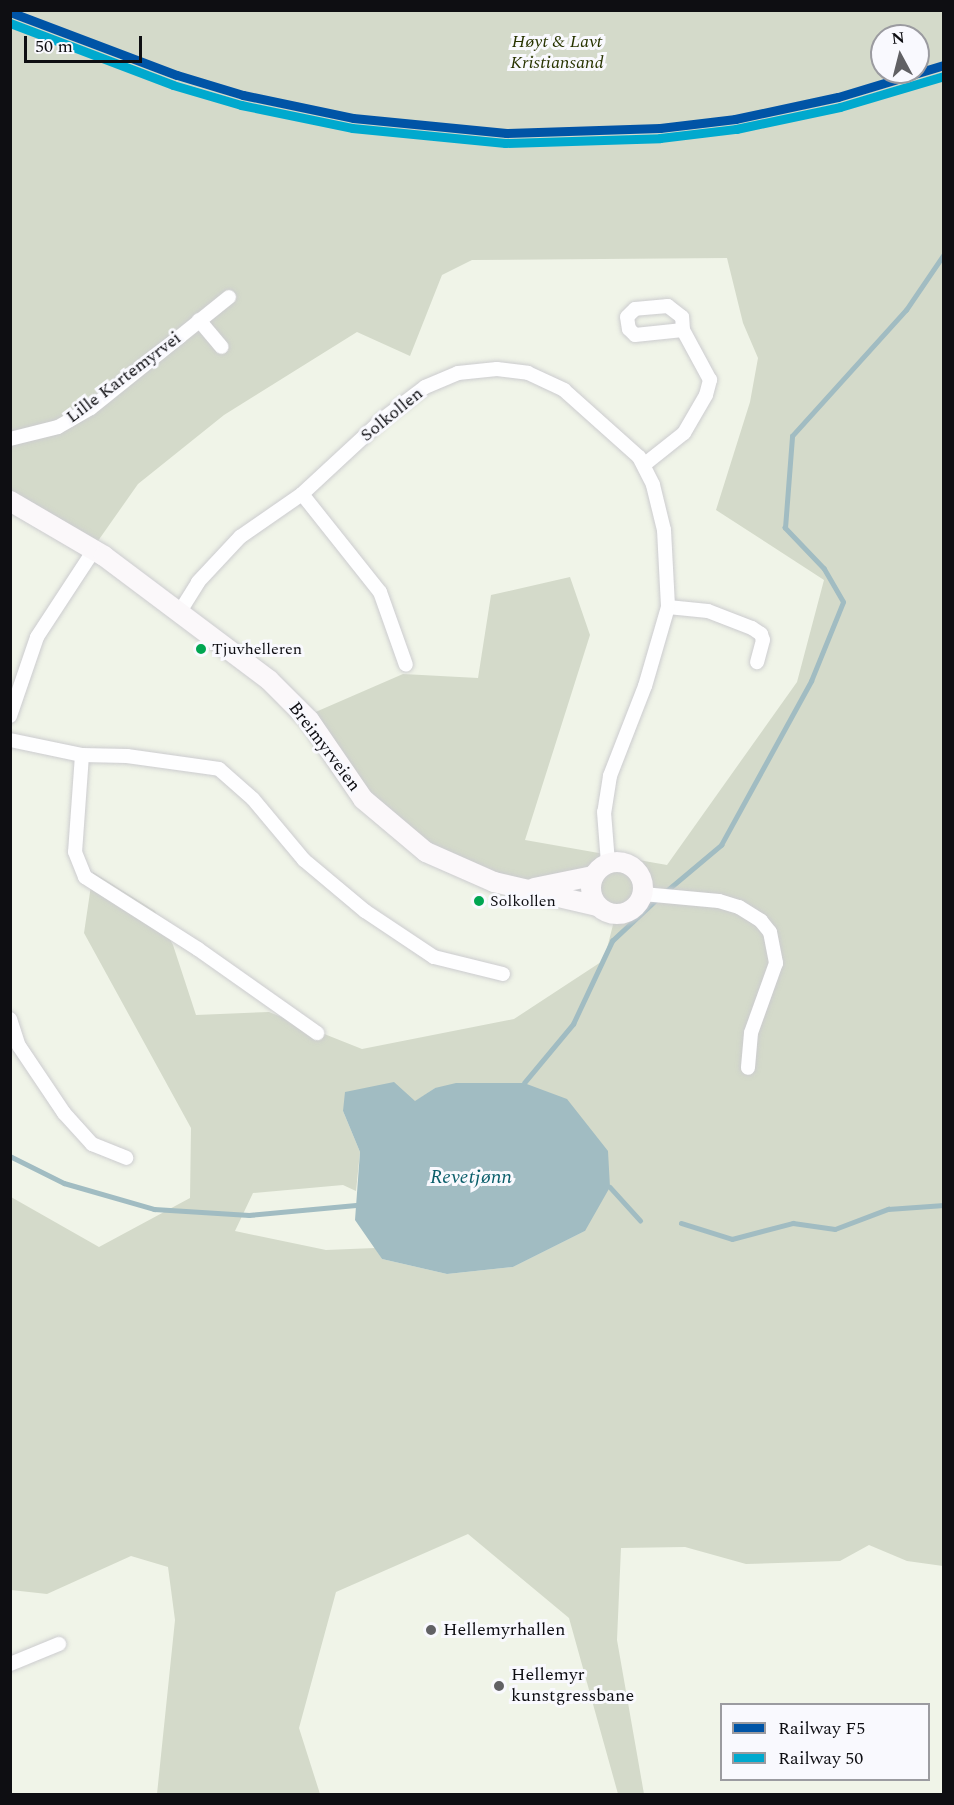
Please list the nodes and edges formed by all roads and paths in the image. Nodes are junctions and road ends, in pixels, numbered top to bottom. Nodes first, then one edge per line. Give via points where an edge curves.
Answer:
1 (230, 297) dead end
2 (200, 320) junction
3 (684, 330) dead end
4 (222, 347) dead end
5 (10, 439) edge
6 (645, 464) junction
7 (302, 494) junction
8 (10, 501) edge
9 (94, 550) junction
10 (668, 607) junction
11 (179, 613) junction
12 (757, 662) dead end
13 (406, 665) dead end
14 (10, 716) edge
15 (10, 740) edge
16 (82, 755) junction
17 (600, 870) junction
18 (529, 890) junction
19 (643, 894) junction
20 (597, 906) junction
21 (503, 974) dead end
22 (10, 1019) edge
23 (316, 1033) dead end
24 (748, 1068) dead end
25 (126, 1158) dead end
26 (59, 1644) dead end
27 (10, 1664) edge

1 - 2 street, Lille Kartemyrvei
2 - 4 street, Lille Kartemyrvei
2 - 5 street, Lille Kartemyrvei via 78,416 42,432
3 - 6 street via 702,359 710,387 677,442
6 - 7 street, Solkollen via 605,423 564,390 514,369 474,370 442,378 411,396
6 - 10 street, Solkollen via 661,510
7 - 11 street, Solkollen via 230,546 198,582
7 - 13 street via 380,592
8 - 9 street, Breimyrveien
9 - 11 street, Breimyrveien
9 - 14 street via 37,637
10 - 12 street via 708,611 752,628 763,640
10 - 17 street, Solkollen via 645,686 610,776
11 - 18 street, Breimyrveien via 251,665 290,700 309,720 363,799 405,837 468,873
15 - 16 street
16 - 21 street via 127,756 219,769 253,799 304,860 365,911 434,957
16 - 23 street via 75,852 85,877 198,949
17 - 18 street, Breimyrveien
17 - 19 street via 623,862 637,871
17 - 20 street via 590,892
18 - 20 street, Breimyrveien
19 - 20 street via 634,908 619,915
19 - 24 street via 719,901 739,907 770,932 776,963 751,1033
22 - 25 street via 19,1046 64,1113 92,1144
26 - 27 street

